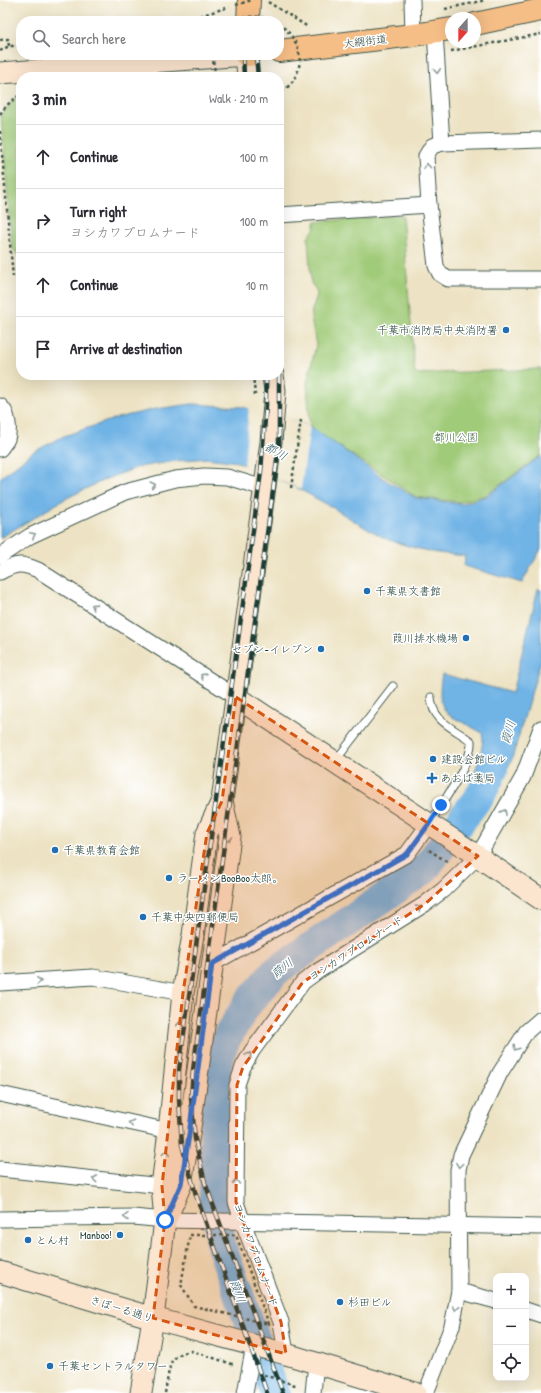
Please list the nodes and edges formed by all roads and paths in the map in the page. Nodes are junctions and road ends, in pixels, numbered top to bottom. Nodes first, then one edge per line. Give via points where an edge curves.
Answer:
1 (252, 0) edge
2 (412, 0) edge
3 (486, 0) edge
4 (271, 3) dead end
5 (541, 10) edge
6 (251, 11) edge
7 (217, 16) edge
8 (243, 16) edge
9 (270, 16) dead end
10 (443, 23) edge
11 (481, 23) edge
12 (284, 25) edge
13 (308, 27) dead end
14 (541, 34) edge
15 (413, 35) junction
16 (0, 40) edge
17 (9, 46) junction
18 (16, 46) edge
19 (284, 50) edge
20 (0, 51) edge
21 (448, 52) dead end
22 (178, 60) edge
23 (213, 60) edge
24 (246, 60) edge
25 (216, 72) edge
26 (248, 72) edge
27 (0, 73) edge
28 (284, 91) edge
29 (16, 98) edge
30 (0, 114) edge
31 (0, 131) edge
32 (541, 140) edge
33 (442, 143) junction
34 (429, 204) junction
35 (284, 215) edge
36 (13, 277) dead end
37 (541, 279) edge
38 (253, 380) edge
39 (274, 383) edge
40 (255, 398) dead end
41 (0, 406) edge
42 (301, 420) dead end
43 (0, 450) edge
44 (264, 488) junction
45 (290, 488) dead end
46 (0, 556) edge
47 (0, 572) edge
48 (393, 686) dead end
49 (236, 697) junction
50 (431, 697) dead end
51 (541, 728) edge
52 (335, 762) junction
53 (222, 801) junction
54 (435, 828) junction
55 (429, 850) dead end
56 (469, 850) junction
57 (449, 864) dead end
58 (541, 899) edge
59 (212, 964) junction
60 (0, 983) edge
61 (183, 993) junction
62 (541, 1019) edge
63 (0, 1094) edge
64 (169, 1131) junction
65 (0, 1169) edge
66 (162, 1186) junction
67 (0, 1219) edge
68 (165, 1220) junction
69 (236, 1220) junction
70 (458, 1226) junction
71 (541, 1227) edge
72 (190, 1236) dead end
73 (0, 1272) edge
74 (459, 1290) junction
75 (493, 1300) edge
76 (529, 1311) edge
77 (541, 1315) edge
78 (153, 1318) junction
79 (264, 1323) dead end
80 (286, 1354) junction
81 (250, 1358) junction
82 (316, 1363) junction
83 (307, 1390) edge
84 (141, 1393) edge
85 (165, 1393) edge
86 (245, 1393) edge
87 (415, 1393) edge
88 (426, 1393) edge

1 - 6 path, bridge
2 - 15 street
3 - 10 path
4 - 13 path
5 - 11 main road
6 - 7 path
6 - 8 path, bridge via 252,14
6 - 9 path
10 - 15 main road, 大網街道
10 -> 33 street
12 - 28 path, bridge via 295,38 300,61 294,79
14 - 21 path
15 - 19 main road, 大網街道
16 - 17 path via 8,39
17 - 18 path
17 - 20 path
22 - 27 street
23 - 25 path, bridge
24 - 26 street
29 - 30 path
31 - 36 path
32 - 33 street
34 -> 33 street via 426,156 432,146
34 - 35 street
34 - 37 street via 436,266 440,274 448,279
38 - 40 path
39 - 44 street via 271,442
41 - 43 street via 4,409 8,428 6,440
42 - 45 path
46 -> 44 street via 30,536 125,492 175,479 227,477
44 - 49 street
49 -> 47 street via 38,570 24,564 14,565
48 - 52 lane
49 - 52 street
49 - 53 street
50 - 54 lane via 431,705 437,717 471,741 472,748
56 -> 51 street, ヨシカワプロムナード via 523,777
52 - 54 street
53 -> 59 street via 230,837
61 -> 53 street via 207,834
54 - 56 street
54 - 59 street via 407,854
55 - 57 path
56 - 58 street
69 -> 56 street, ヨシカワプロムナード via 237,1085 242,1067 252,1051 303,982 443,890
59 - 68 street via 181,1184
60 -> 61 street via 93,977
64 -> 61 street
62 -> 70 street via 526,1032 500,1073 461,1155 458,1170
64 -> 63 street
66 -> 64 street
66 -> 65 street
66 - 68 street
68 -> 67 street via 133,1217
68 - 69 street
68 - 78 street
69 - 70 street
69 - 80 street, ヨシカワプロムナード via 281,1322
70 - 71 street
70 - 74 street
72 - 79 path via 181,1286 194,1306
73 - 78 street, きぼーる通り
74 - 75 street
74 -> 88 street via 452,1326
76 - 77 street
78 - 81 street, きぼーる通り
78 - 84 street
80 - 81 street, きぼーる通り
80 - 82 street
81 - 83 path via 284,1382
81 - 85 path via 192,1351 182,1353 172,1360
81 - 86 street
82 - 83 street
82 - 87 street

